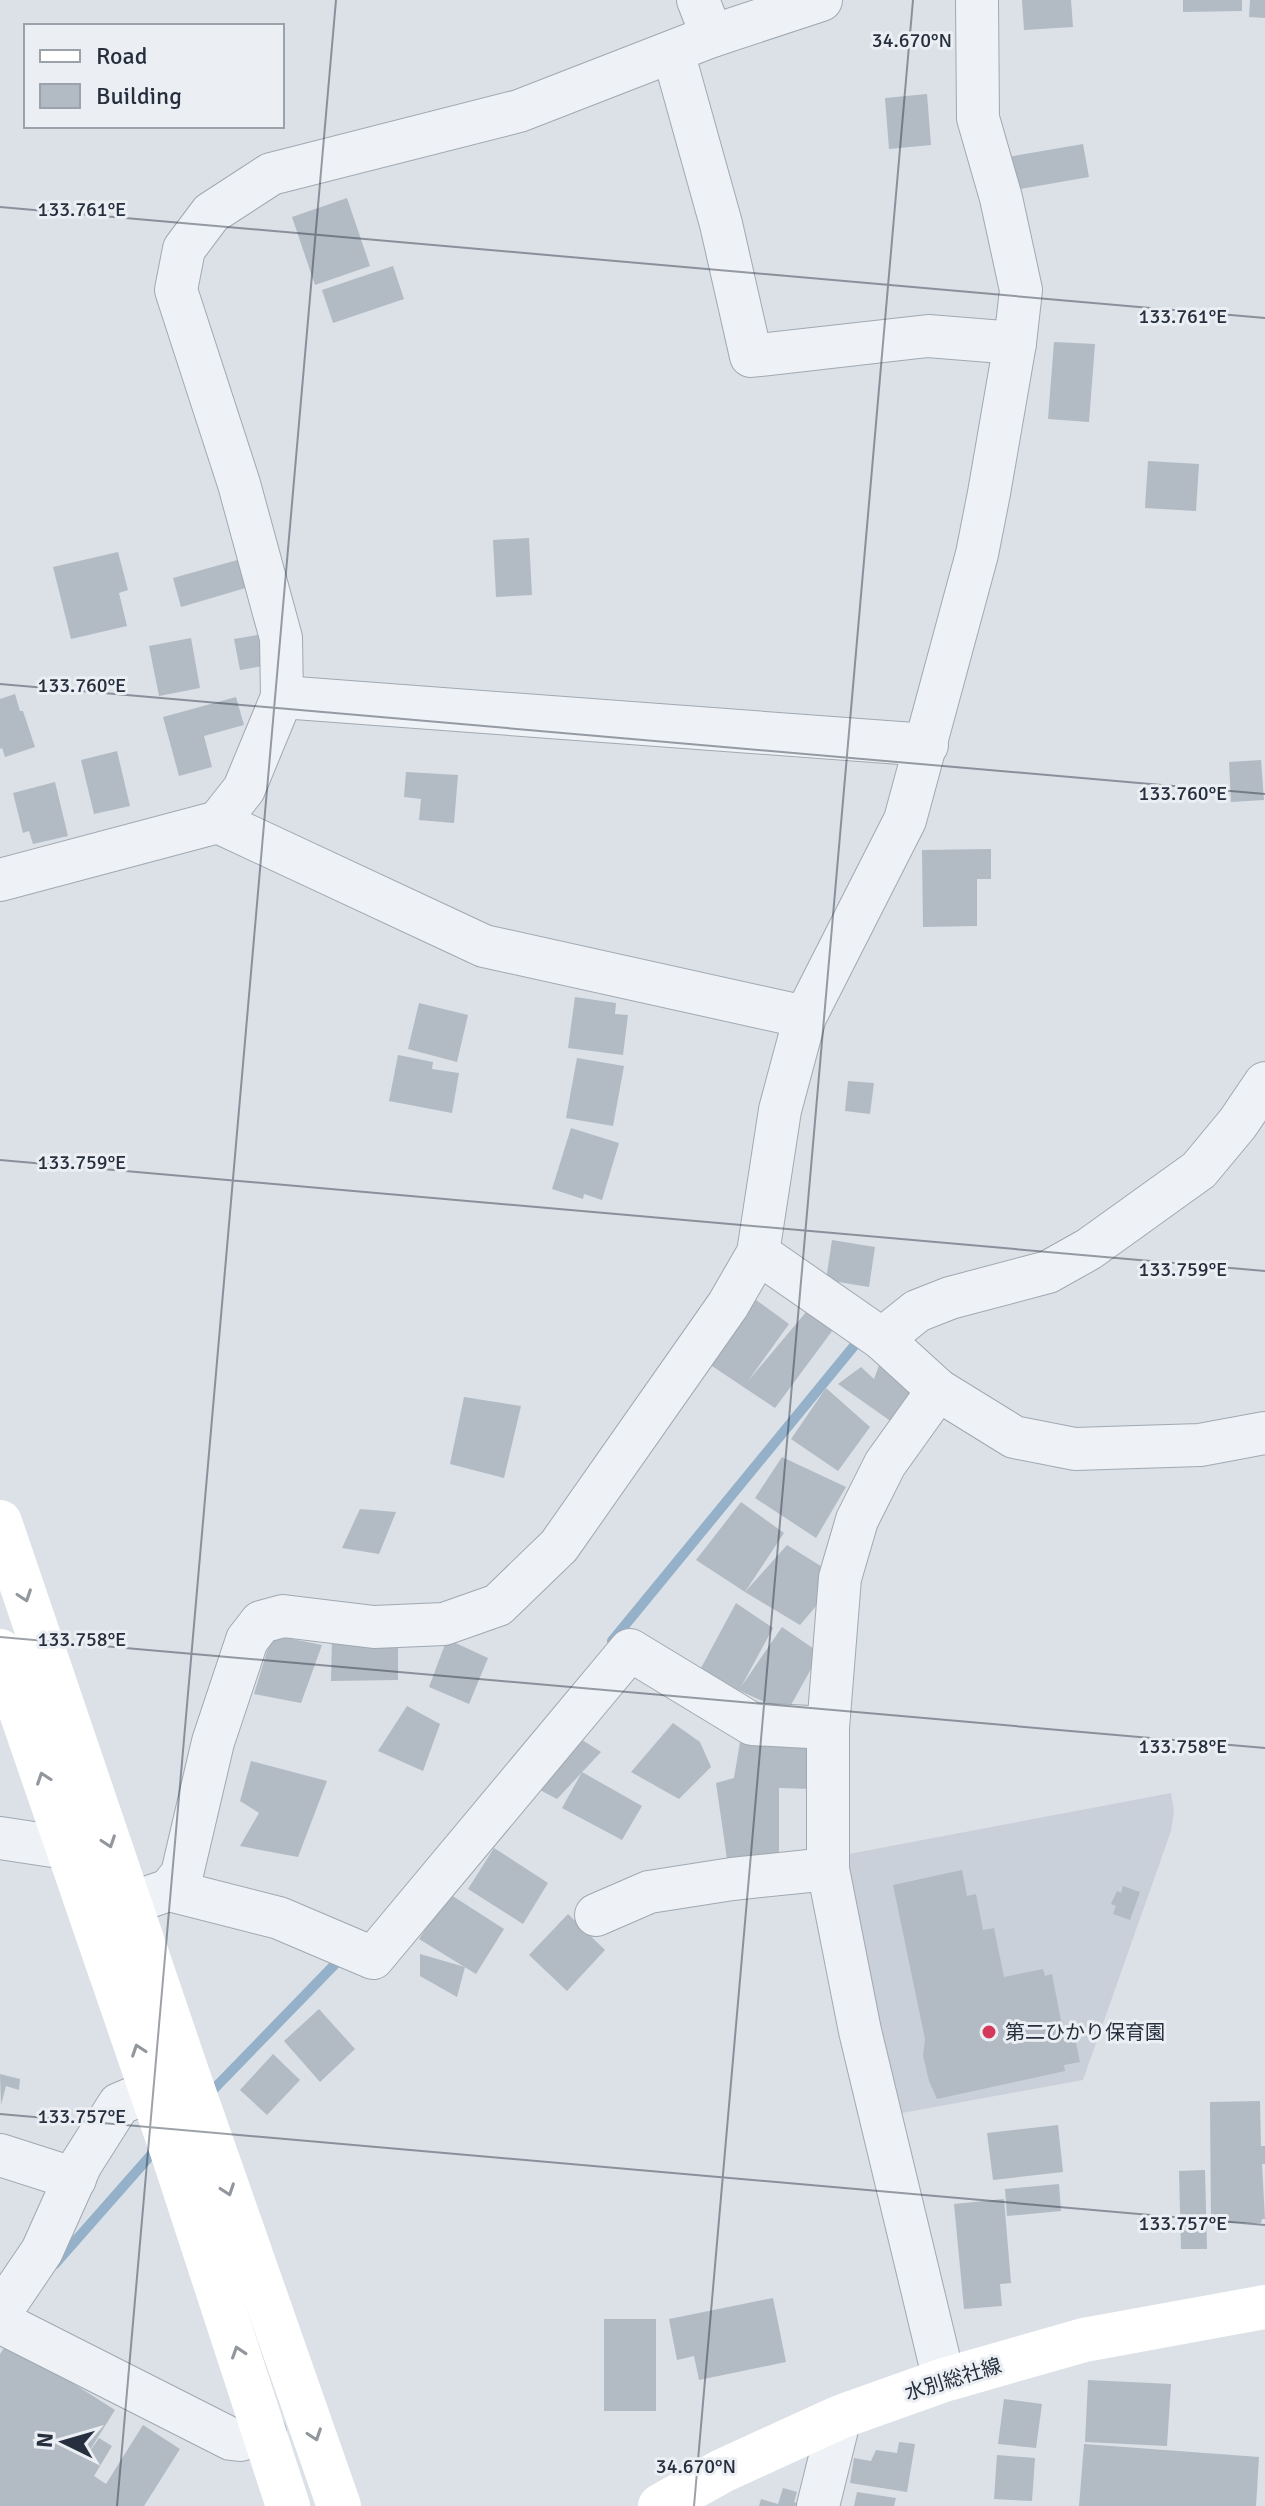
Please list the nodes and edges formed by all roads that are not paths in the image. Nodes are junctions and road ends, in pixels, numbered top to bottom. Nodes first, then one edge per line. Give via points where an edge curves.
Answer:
1 (821, 0) edge
2 (977, 0) edge
3 (705, 18) edge
4 (673, 52) junction
5 (1015, 343) junction
6 (282, 697) junction
7 (927, 745) junction
8 (218, 822) junction
9 (0, 880) edge
10 (805, 1017) junction
11 (1265, 1083) edge
12 (758, 1253) junction
13 (872, 1332) junction
14 (938, 1390) junction
15 (1265, 1433) edge
16 (0, 1522) edge
17 (0, 1651) edge
18 (828, 1728) junction
19 (0, 1838) edge
20 (66, 1848) junction
21 (828, 1869) junction
22 (131, 1903) junction
23 (596, 1915) dead end
24 (178, 2108) junction
25 (0, 2155) edge
26 (75, 2179) junction
27 (1265, 2307) edge
28 (4, 2322) edge
29 (944, 2380) junction
30 (840, 2417) junction
31 (265, 2433) junction
32 (288, 2506) edge
33 (339, 2506) edge
34 (660, 2506) edge
35 (818, 2506) edge

1 - 3 street
2 - 5 street via 978,118 1021,290
3 - 4 street
4 - 5 street via 751,356 928,336
4 - 6 street via 519,111 271,174 211,213 184,249 176,290 239,484 281,638
5 - 7 street via 977,554
6 - 7 street
6 - 8 street via 244,789
7 - 10 street via 905,820
8 - 9 street
8 - 10 street via 484,946
10 - 12 street via 780,1110
11 - 13 street via 1199,1170 1089,1249 1048,1272 950,1298
12 - 13 street
12 - 22 street via 728,1305 559,1546 498,1605 444,1624 374,1627 283,1616 261,1622 247,1640 213,1742 182,1874
13 - 14 street
14 - 15 street via 1014,1437 1075,1449 1200,1445
14 - 18 street via 885,1464 857,1520 840,1578
16 -> 22 street
20 -> 17 street
18 - 21 street
18 - 22 street via 752,1724 630,1650 373,1958 279,1918
19 - 20 street
20 - 22 street
21 - 23 street via 649,1892
21 - 29 street via 860,2031
22 - 24 street
24 - 26 street via 119,2104
31 -> 24 street
24 -> 33 street
25 - 26 street
26 - 28 street
27 - 29 street, 水別総社線 via 1084,2340
28 - 31 street via 231,2439
29 - 30 street, 水別総社線
30 - 34 street, 水別総社線
30 - 35 street
31 - 32 street

